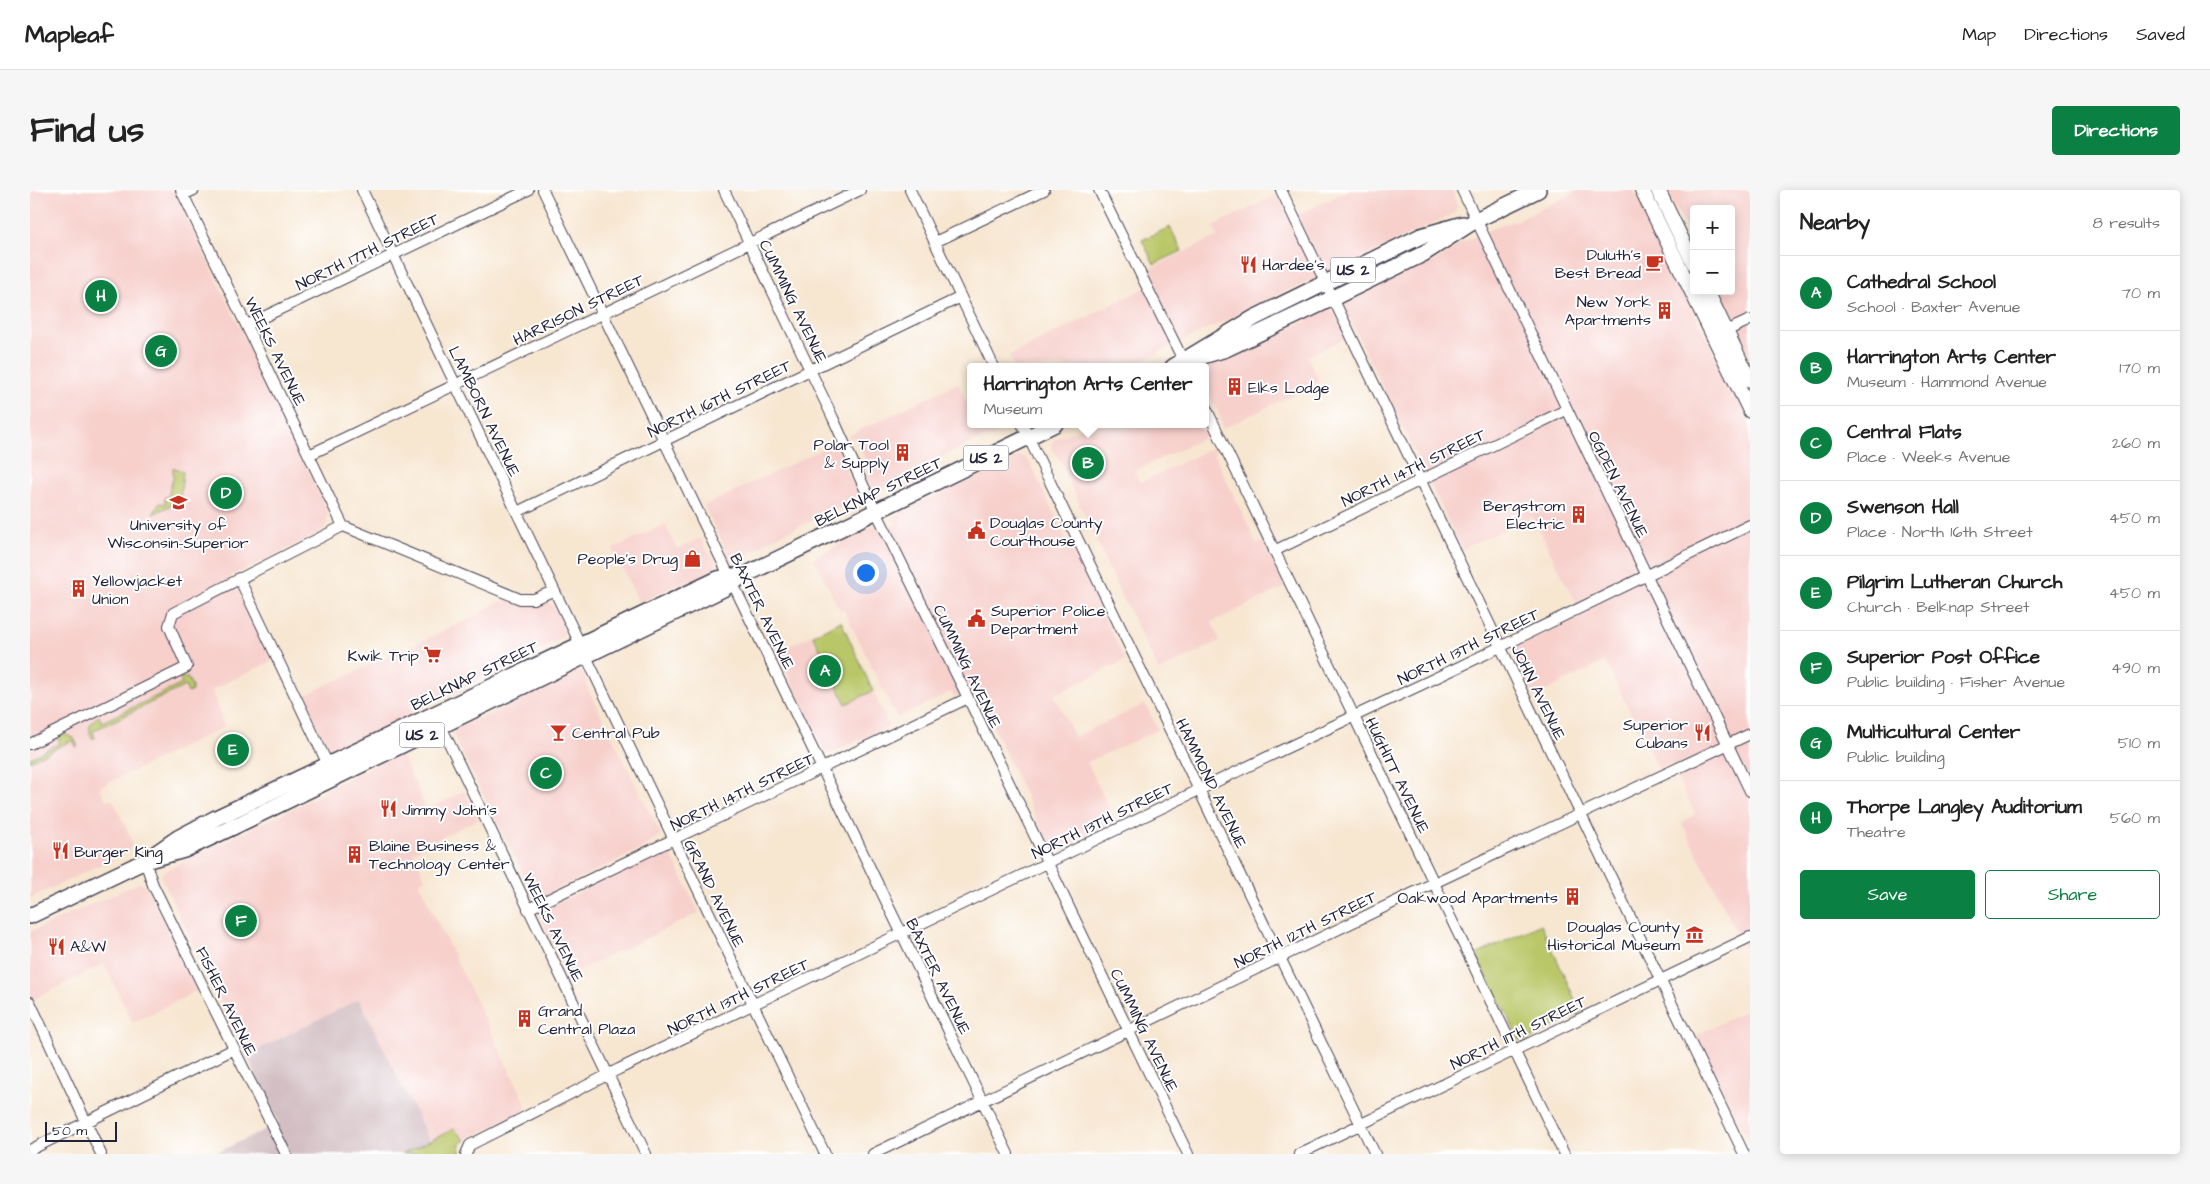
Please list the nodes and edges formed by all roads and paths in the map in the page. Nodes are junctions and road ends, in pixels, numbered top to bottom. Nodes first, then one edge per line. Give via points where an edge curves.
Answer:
1 (194, 190) edge
2 (362, 190) edge
3 (528, 190) edge
4 (543, 190) edge
5 (724, 190) edge
6 (860, 190) edge
7 (910, 190) edge
8 (1044, 190) edge
9 (1099, 190) edge
10 (1281, 190) edge
11 (1462, 190) edge
12 (1538, 190) edge
13 (1642, 190) edge
14 (1658, 190) edge
15 (182, 193) edge
16 (1476, 220) junction
17 (935, 242) junction
18 (749, 243) junction
19 (393, 255) junction
20 (1690, 256) edge
21 (1326, 283) junction
22 (1690, 288) edge
23 (1693, 295) edge
24 (1696, 295) edge
25 (1709, 295) edge
26 (961, 297) junction
27 (1333, 298) junction
28 (604, 313) junction
29 (1750, 320) edge
30 (247, 325) junction
31 (1726, 331) junction
32 (992, 363) edge
33 (1180, 363) edge
34 (1184, 363) edge
35 (1187, 363) edge
36 (811, 371) junction
37 (1750, 381) edge
38 (456, 385) junction
39 (1566, 410) junction
40 (1750, 411) edge
41 (1209, 414) edge
42 (1038, 428) edge
43 (1025, 431) edge
44 (664, 441) junction
45 (309, 455) junction
46 (1419, 481) junction
47 (876, 511) junction
48 (517, 512) junction
49 (1750, 524) edge
50 (343, 526) junction
51 (1274, 551) junction
52 (1646, 575) junction
53 (239, 578) junction
54 (735, 578) junction
55 (553, 591) junction
56 (1501, 647) junction
57 (582, 651) junction
58 (968, 698) junction
59 (1354, 717) junction
60 (438, 720) junction
61 (1750, 734) edge
62 (30, 744) edge
63 (1727, 744) junction
64 (822, 769) junction
65 (331, 771) junction
66 (1199, 790) junction
67 (1750, 791) edge
68 (1581, 814) junction
69 (673, 840) junction
70 (145, 860) junction
71 (1048, 863) junction
72 (1434, 883) junction
73 (528, 909) junction
74 (30, 916) edge
75 (902, 934) junction
76 (1750, 938) edge
77 (1280, 958) junction
78 (1661, 981) junction
79 (30, 1002) edge
80 (753, 1004) junction
81 (1128, 1031) junction
82 (234, 1049) junction
83 (1514, 1051) junction
84 (608, 1074) junction
85 (983, 1102) junction
86 (86, 1123) junction
87 (1361, 1124) junction
88 (30, 1150) edge
89 (468, 1150) edge
90 (1744, 1152) edge
91 (101, 1154) edge
92 (286, 1154) edge
93 (646, 1154) edge
94 (825, 1154) edge
95 (873, 1154) edge
96 (1008, 1154) edge
97 (1188, 1154) edge
98 (1299, 1154) edge
99 (1375, 1154) edge
100 (1564, 1154) edge

1 - 15 street
2 - 19 street, LAMBORN AVENUE
3 - 19 street, NORTH 17TH STREET
4 - 28 street, BAXTER AVENUE
5 - 18 street, CUMMING AVENUE
6 - 18 street, HARRISON STREET
7 - 17 street
8 - 17 street
9 - 33 street
10 - 21 street, JOHN AVENUE
11 - 16 street, OGDEN AVENUE
12 - 16 highway, US 2
13 - 22 main road
14 - 20 main road
15 - 30 street, WEEKS AVENUE
16 - 21 highway, US 2 via 1421,236
16 - 27 highway, US 2 via 1432,249
16 - 39 street, OGDEN AVENUE
17 - 26 street
18 - 28 street, HARRISON STREET
18 - 36 street, CUMMING AVENUE
19 - 30 street, NORTH 17TH STREET
19 - 38 street, LAMBORN AVENUE
21 - 27 street, JOHN AVENUE
21 - 34 highway, US 2 via 1246,322
23 - 40 main road
24 - 31 main road via 1719,331
25 - 31 main road
26 - 32 street
26 - 36 street, NORTH 16TH STREET
27 - 35 highway, US 2 via 1226,349
27 - 46 street, JOHN AVENUE
28 - 38 street, HARRISON STREET
28 - 44 street, BAXTER AVENUE
29 - 31 street
30 - 45 street, WEEKS AVENUE
31 - 37 main road
36 - 44 street, NORTH 16TH STREET
36 - 47 street, CUMMING AVENUE
38 - 45 street, HARRISON STREET
38 - 48 street, LAMBORN AVENUE
39 - 46 street, NORTH 14TH STREET
39 - 52 street, OGDEN AVENUE
41 - 51 street, HUGHITT AVENUE
42 - 43 highway, BELKNAP STREET / US 2
43 - 47 highway, BELKNAP STREET / US 2
43 - 66 street, HAMMOND AVENUE
44 - 48 street, NORTH 16TH STREET
44 - 54 street, BAXTER AVENUE
45 - 50 street, WEEKS AVENUE
46 - 51 street, NORTH 14TH STREET
46 - 56 street, JOHN AVENUE
47 - 54 highway, BELKNAP STREET / US 2
47 - 58 street, CUMMING AVENUE
48 - 55 street, LAMBORN AVENUE
49 - 52 street, NORTH 13TH STREET
50 - 53 street
50 - 55 street via 520,599 534,599
51 - 59 street, HUGHITT AVENUE
52 - 56 street, NORTH 13TH STREET
52 - 63 street, OGDEN AVENUE
53 - 62 street via 170,616 169,626 187,667
53 - 65 street
54 - 57 highway, BELKNAP STREET / US 2 via 716,580
54 - 64 street, BAXTER AVENUE
55 - 57 street, LAMBORN AVENUE
56 - 59 street, NORTH 13TH STREET
56 - 68 street, JOHN AVENUE
57 - 60 highway, BELKNAP STREET / US 2
57 - 69 street, GRAND AVENUE
58 - 64 street, NORTH 14TH STREET
58 - 71 street, CUMMING AVENUE
59 - 66 street, NORTH 13TH STREET
59 - 72 street, HUGHITT AVENUE
60 - 65 highway, BELKNAP STREET / US 2
60 - 73 street, WEEKS AVENUE
61 - 63 street, NORTH 12TH STREET
63 - 67 street, OGDEN AVENUE
63 - 68 street, NORTH 12TH STREET
64 - 69 street, NORTH 14TH STREET
64 - 75 street, BAXTER AVENUE
65 - 70 highway, BELKNAP STREET / US 2 via 216,818
66 - 71 street, NORTH 13TH STREET
66 - 77 street, HAMMOND AVENUE
68 - 72 street, NORTH 12TH STREET
68 - 78 street, JOHN AVENUE
69 - 73 street, NORTH 14TH STREET
69 - 80 street, GRAND AVENUE
70 - 74 highway, BELKNAP STREET / US 2
70 - 82 street, FISHER AVENUE via 153,885
71 - 75 street, NORTH 13TH STREET
71 - 81 street, CUMMING AVENUE
72 - 77 street, NORTH 12TH STREET
72 - 83 street, HUGHITT AVENUE
73 - 84 street, WEEKS AVENUE
75 - 80 street, NORTH 13TH STREET
75 - 85 street, BAXTER AVENUE
76 - 78 street, NORTH 11TH STREET
77 - 81 street, NORTH 12TH STREET
77 - 87 street, HAMMOND AVENUE
78 - 83 street, NORTH 11TH STREET
78 - 90 street, JOHN AVENUE
79 - 86 street
80 - 84 street, NORTH 13TH STREET
80 - 94 street, GRAND AVENUE
81 - 85 street, NORTH 12TH STREET
81 - 97 street, CUMMING AVENUE
82 - 86 street
82 - 92 street, FISHER AVENUE
83 - 87 street, NORTH 11TH STREET
83 - 100 street, HUGHITT AVENUE
84 - 89 street, NORTH 13TH STREET
84 - 93 street, WEEKS AVENUE
85 - 95 street, NORTH 12TH STREET
85 - 96 street, BAXTER AVENUE
86 - 88 street
86 - 91 street
87 - 98 street, NORTH 11TH STREET
87 - 99 street, HAMMOND AVENUE

